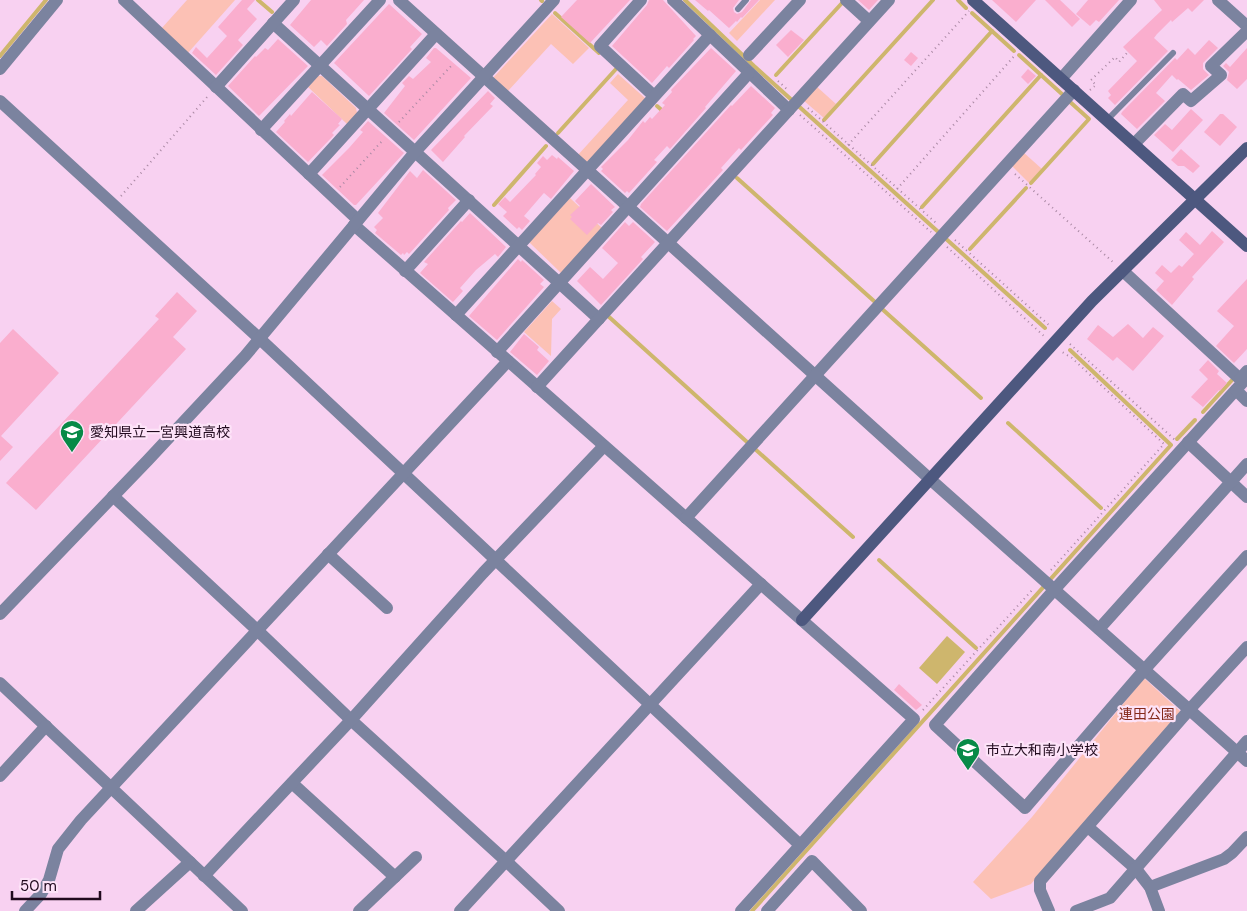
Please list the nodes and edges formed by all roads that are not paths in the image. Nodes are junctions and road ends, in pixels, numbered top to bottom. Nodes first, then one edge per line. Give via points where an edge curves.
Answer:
1 (57, 0) edge
2 (124, 0) edge
3 (294, 0) edge
4 (380, 0) edge
5 (398, 0) edge
6 (554, 0) edge
7 (641, 0) edge
8 (673, 0) edge
9 (746, 0) edge
10 (800, 0) edge
11 (846, 0) edge
12 (888, 0) edge
13 (1131, 0) edge
14 (1218, 0) edge
15 (975, 1) edge
16 (738, 9) dead end
17 (869, 21) junction
18 (273, 23) junction
19 (1247, 26) edge
20 (1247, 31) edge
21 (436, 34) junction
22 (710, 35) junction
23 (1173, 54) dead end
24 (749, 55) dead end
25 (320, 66) junction
26 (0, 69) edge
27 (749, 73) junction
28 (484, 77) junction
29 (1061, 79) junction
30 (216, 87) junction
31 (1078, 94) junction
32 (654, 96) junction
33 (0, 100) edge
34 (794, 105) junction
35 (368, 109) junction
36 (1107, 120) junction
37 (262, 130) junction
38 (1134, 144) junction
39 (1247, 148) edge
40 (415, 152) junction
41 (587, 170) junction
42 (309, 174) junction
43 (1195, 199) junction
44 (469, 200) junction
45 (628, 208) junction
46 (356, 222) junction
47 (667, 244) junction
48 (519, 246) junction
49 (1247, 246) edge
50 (406, 271) junction
51 (1123, 271) junction
52 (560, 283) junction
53 (456, 315) junction
54 (599, 319) junction
55 (260, 339) junction
56 (498, 352) junction
57 (508, 361) junction
58 (815, 376) junction
59 (1241, 380) edge
60 (538, 387) junction
61 (1247, 401) edge
62 (1186, 444) junction
63 (604, 446) junction
64 (1247, 464) edge
65 (404, 473) junction
66 (931, 480) junction
67 (1231, 482) junction
68 (113, 496) junction
69 (1247, 497) edge
70 (686, 518) junction
71 (328, 554) junction
72 (1247, 556) edge
73 (496, 560) junction
74 (761, 584) junction
75 (1047, 584) junction
76 (387, 608) dead end
77 (0, 614) edge
78 (802, 620) junction
79 (1099, 629) junction
80 (257, 630) junction
81 (1247, 647) edge
82 (1145, 669) junction
83 (0, 683) edge
84 (651, 704) junction
85 (1189, 710) junction
86 (351, 720) junction
87 (46, 726) junction
88 (1247, 742) edge
89 (1242, 757) edge
90 (0, 776) edge
91 (292, 782) junction
92 (110, 787) junction
93 (1088, 827) junction
94 (1247, 837) edge
95 (800, 845) junction
96 (416, 857) dead end
97 (506, 861) junction
98 (190, 862) junction
99 (1136, 869) junction
100 (204, 876) junction
101 (395, 876) junction
102 (1150, 887) junction
103 (25, 911) edge
104 (136, 911) edge
105 (242, 911) edge
106 (359, 911) edge
107 (460, 911) edge
108 (559, 911) edge
109 (741, 911) edge
110 (767, 911) edge
111 (859, 911) edge
112 (1049, 911) edge
113 (1076, 911) edge
114 (1159, 911) edge

1 - 26 street
2 - 30 street
3 - 18 street
4 - 25 street
5 - 21 street
6 - 28 street
7 - 32 street via 600,46
8 - 22 street
9 - 16 lane
10 - 24 street
11 - 17 street
12 - 17 street
13 - 29 street
14 - 19 street
15 - 29 street
17 - 34 street
18 - 25 street
18 - 30 street
20 - 38 street via 1211,66 1220,75 1191,101 1183,94
21 - 28 street
21 - 35 street
22 - 27 street
22 - 32 street
23 - 36 lane
25 - 35 street
25 - 37 street
27 - 34 street
27 - 45 street
28 - 40 street
28 - 41 street
29 - 31 street
30 - 37 street
31 - 36 street
31 - 58 street via 1005,165
32 - 41 street
33 - 55 street
34 - 47 street
35 - 40 street
35 - 42 street
36 - 38 street
37 - 42 street
38 - 43 street
39 - 43 street
40 - 44 street
40 - 46 street
41 - 45 street
41 - 48 street
42 - 46 street
43 - 49 street
43 - 51 street
44 - 48 street
44 - 50 street
45 - 47 street
45 - 52 street
46 - 50 street
46 - 55 street
47 - 54 street
47 - 58 street
48 - 52 street
48 - 53 street
50 - 53 street
51 - 59 street
51 - 66 street via 1092,301
52 - 54 street
52 - 56 street
53 - 56 street
54 - 60 street
55 - 65 street
55 - 68 street
56 - 57 street
57 - 60 street
57 - 65 street
58 - 66 street
58 - 70 street
59 - 61 street
59 - 62 street
60 - 63 street
62 - 67 street
62 - 75 street
63 - 70 street
63 - 73 street
64 - 67 street
65 - 71 street
65 - 73 street
66 - 75 street
66 - 78 street
67 - 69 street
67 - 79 street
68 - 77 street
68 - 80 street
70 - 74 street
71 - 76 street
71 - 80 street
72 - 82 street
73 - 84 street
73 - 86 street
74 - 78 street
74 - 84 street
75 - 79 street
75 - 82 street via 936,725 1025,808
78 - 95 street via 914,719
79 - 82 street
80 - 86 street
80 - 92 street
81 - 85 street
82 - 85 street
83 - 87 street
84 - 95 street
84 - 97 street
85 - 89 street
85 - 93 street
86 - 91 street
86 - 97 street
87 - 90 street
87 - 92 street
88 - 89 street
89 - 99 street
91 - 100 street
91 - 101 street
92 - 98 street
92 - 103 street via 58,849 49,880
93 - 99 street
93 - 112 street via 1040,881 1040,890
94 - 102 street via 1224,860
95 - 109 street
96 - 101 street
97 - 107 street
97 - 108 street
98 - 100 street
98 - 104 street
99 - 102 street
99 - 113 street via 1110,898
100 - 105 street
101 - 106 street
102 - 114 street
110 - 111 street via 812,861

